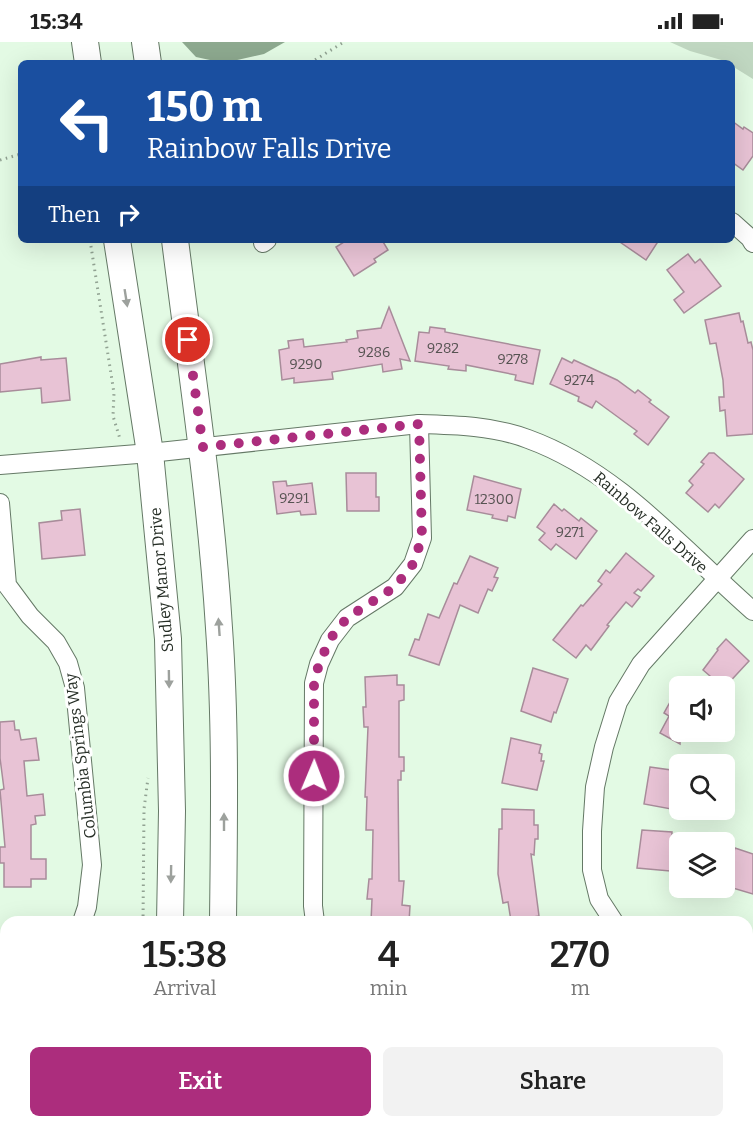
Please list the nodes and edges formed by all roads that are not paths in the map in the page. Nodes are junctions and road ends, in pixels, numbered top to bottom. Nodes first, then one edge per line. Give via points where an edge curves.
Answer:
1 (85, 42) edge
2 (145, 42) edge
3 (88, 60) edge
4 (148, 60) edge
5 (735, 225) edge
6 (117, 243) edge
7 (175, 243) edge
8 (753, 243) edge
9 (419, 424) junction
10 (203, 447) junction
11 (150, 453) junction
12 (0, 465) edge
13 (0, 503) edge
14 (753, 539) edge
15 (716, 579) junction
16 (753, 611) edge
17 (84, 916) edge
18 (170, 916) edge
19 (223, 916) edge
20 (314, 916) edge
21 (610, 916) edge

1 - 3 main road
2 - 4 main road
5 - 8 street
6 -> 11 main road, Sudley Manor Drive
7 - 10 main road
9 - 10 street, Rainbow Falls Drive
9 - 15 street, Rainbow Falls Drive via 491,429 564,454 601,476
9 - 20 street via 422,538 413,564 395,587 347,618 330,639 314,683
10 - 11 street, Rainbow Falls Drive
19 -> 10 main road via 225,729
11 - 12 street, Rainbow Falls Drive
11 -> 18 main road, Sudley Manor Drive via 168,639
13 - 17 street, Columbia Springs Way via 7,585 56,642 68,663 75,688 92,865
14 - 15 street
15 - 16 street, Rainbow Falls Drive
15 - 21 street via 641,664 618,702 595,786 591,831 592,870 599,899

